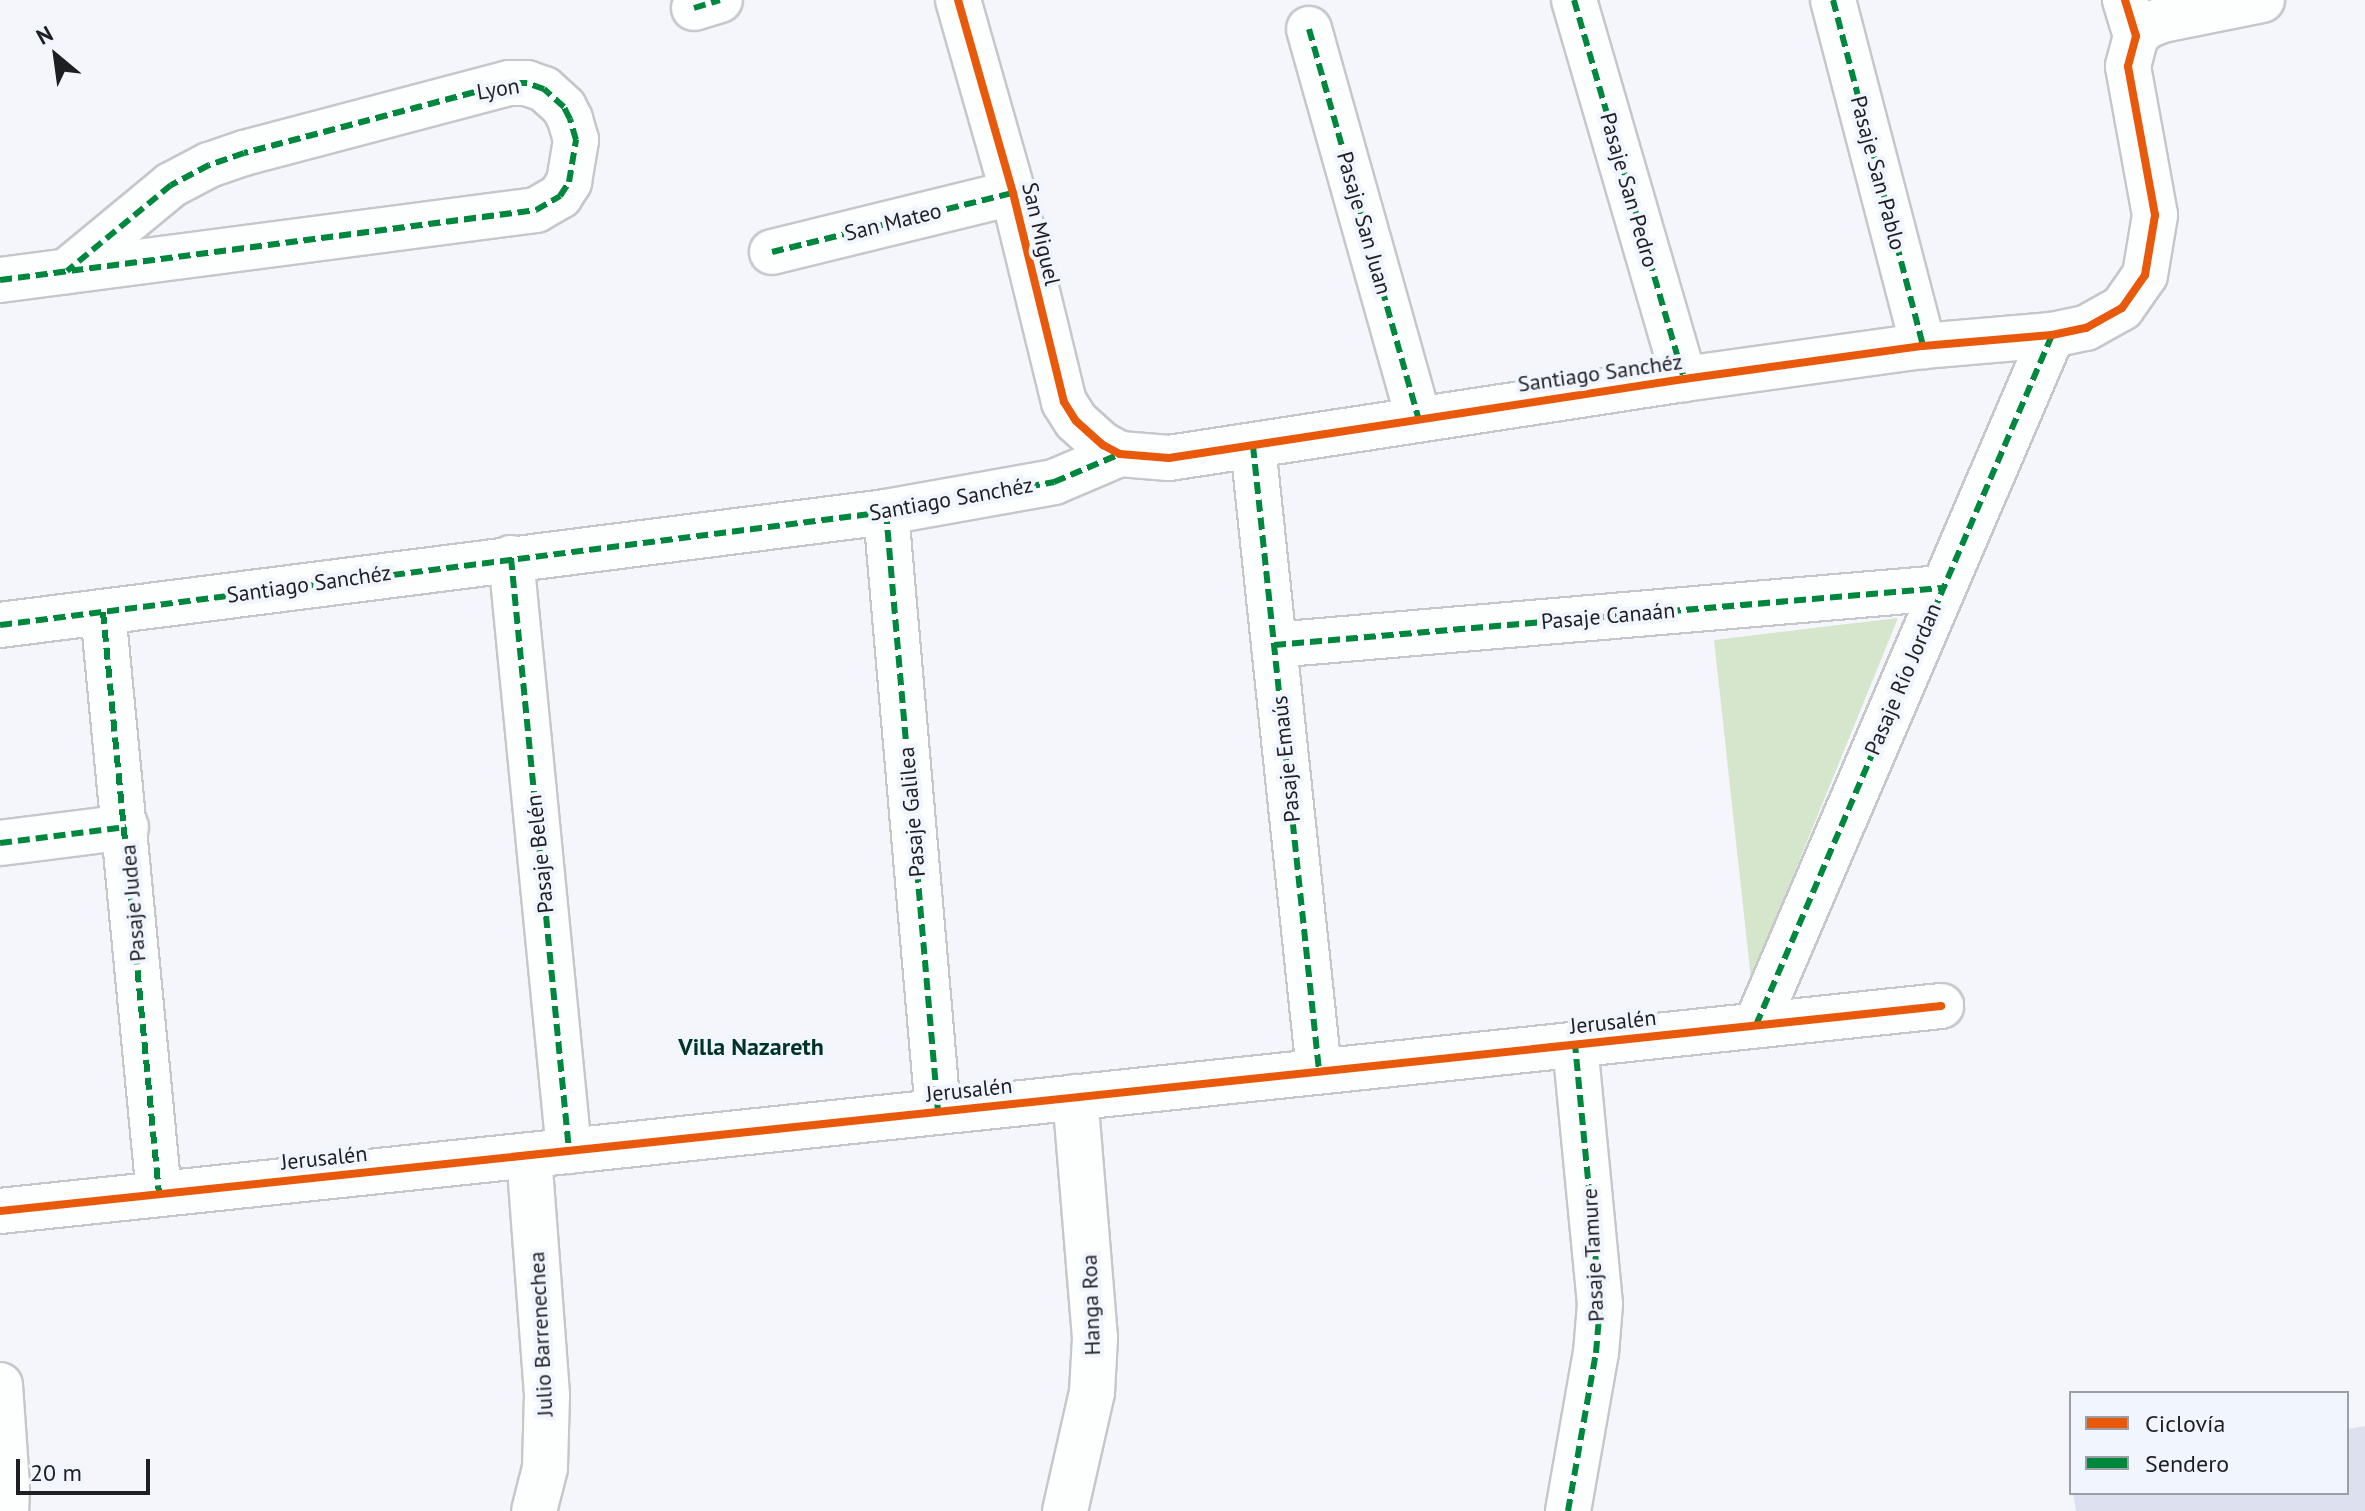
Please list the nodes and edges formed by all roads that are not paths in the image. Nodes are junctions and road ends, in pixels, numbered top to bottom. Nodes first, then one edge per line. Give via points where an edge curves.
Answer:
1 (958, 0) edge
2 (1574, 0) edge
3 (1833, 0) edge
4 (2262, 0) edge
5 (2130, 18) edge
6 (1309, 29) dead end
7 (1013, 193) junction
8 (772, 252) dead end
9 (67, 271) junction
10 (0, 280) edge
11 (2069, 332) junction
12 (1923, 346) junction
13 (1684, 379) junction
14 (1418, 417) junction
15 (1253, 446) junction
16 (1120, 454) junction
17 (886, 512) junction
18 (511, 558) junction
19 (1942, 588) junction
20 (103, 612) junction
21 (0, 625) edge
22 (1274, 645) junction
23 (126, 827) junction
24 (0, 843) edge
25 (1941, 1006) dead end
26 (1756, 1025) junction
27 (1575, 1045) junction
28 (1319, 1071) junction
29 (1075, 1097) junction
30 (938, 1111) junction
31 (549, 1153) junction
32 (159, 1194) junction
33 (0, 1211) edge
34 (0, 1385) edge
35 (6, 1511) edge
36 (534, 1511) edge
37 (1065, 1511) edge
38 (1568, 1511) edge

1 - 7 street, San Miguel
2 - 13 street, Pasaje San Pedro
3 - 12 street, Pasaje San Pablo
4 - 5 street via 2147,26
5 - 11 street via 2128,66 2155,215 2145,275 2122,308
6 - 14 street, Pasaje San Juan
7 - 8 street, San Mateo
7 - 16 street, San Miguel via 1064,402 1088,434
9 - 9 street, Lyon via 536,210 560,196 569,182 576,140 564,107 544,89 509,83 209,165 171,185
9 - 10 street, Lyon
11 - 12 street, Santiago Sanchéz
11 - 19 street, Pasaje Río Jordan
12 - 13 street, Santiago Sanchéz
13 - 14 street, Santiago Sanchéz
14 - 15 street, Santiago Sanchéz
15 - 16 street, Santiago Sanchéz via 1169,458
15 - 22 street, Pasaje Emaús
16 - 17 street, Santiago Sanchéz via 1054,482
17 - 18 street, Santiago Sanchéz
17 - 30 street, Pasaje Galilea
18 - 20 street, Santiago Sanchéz
18 - 31 street, Pasaje Belén
19 - 22 street, Pasaje Canaán
19 - 26 street, Pasaje Río Jordan
20 - 21 street, Santiago Sanchéz
20 - 23 street, Pasaje Judea
22 - 28 street, Pasaje Emaús
23 - 24 street
23 - 32 street, Pasaje Judea
25 - 26 street, Jerusalén
26 - 27 street, Jerusalén
27 - 28 street, Jerusalén
27 - 38 street, Pasaje Tamure via 1600,1304
28 - 29 street, Jerusalén
29 - 30 street, Jerusalén
29 - 37 street, Hanga Roa via 1095,1338 1092,1392
30 - 31 street, Jerusalén
31 - 32 street, Jerusalén
31 - 36 street, Julio Barrenechea via 545,1468
32 - 33 street, Jerusalén
34 - 35 street

